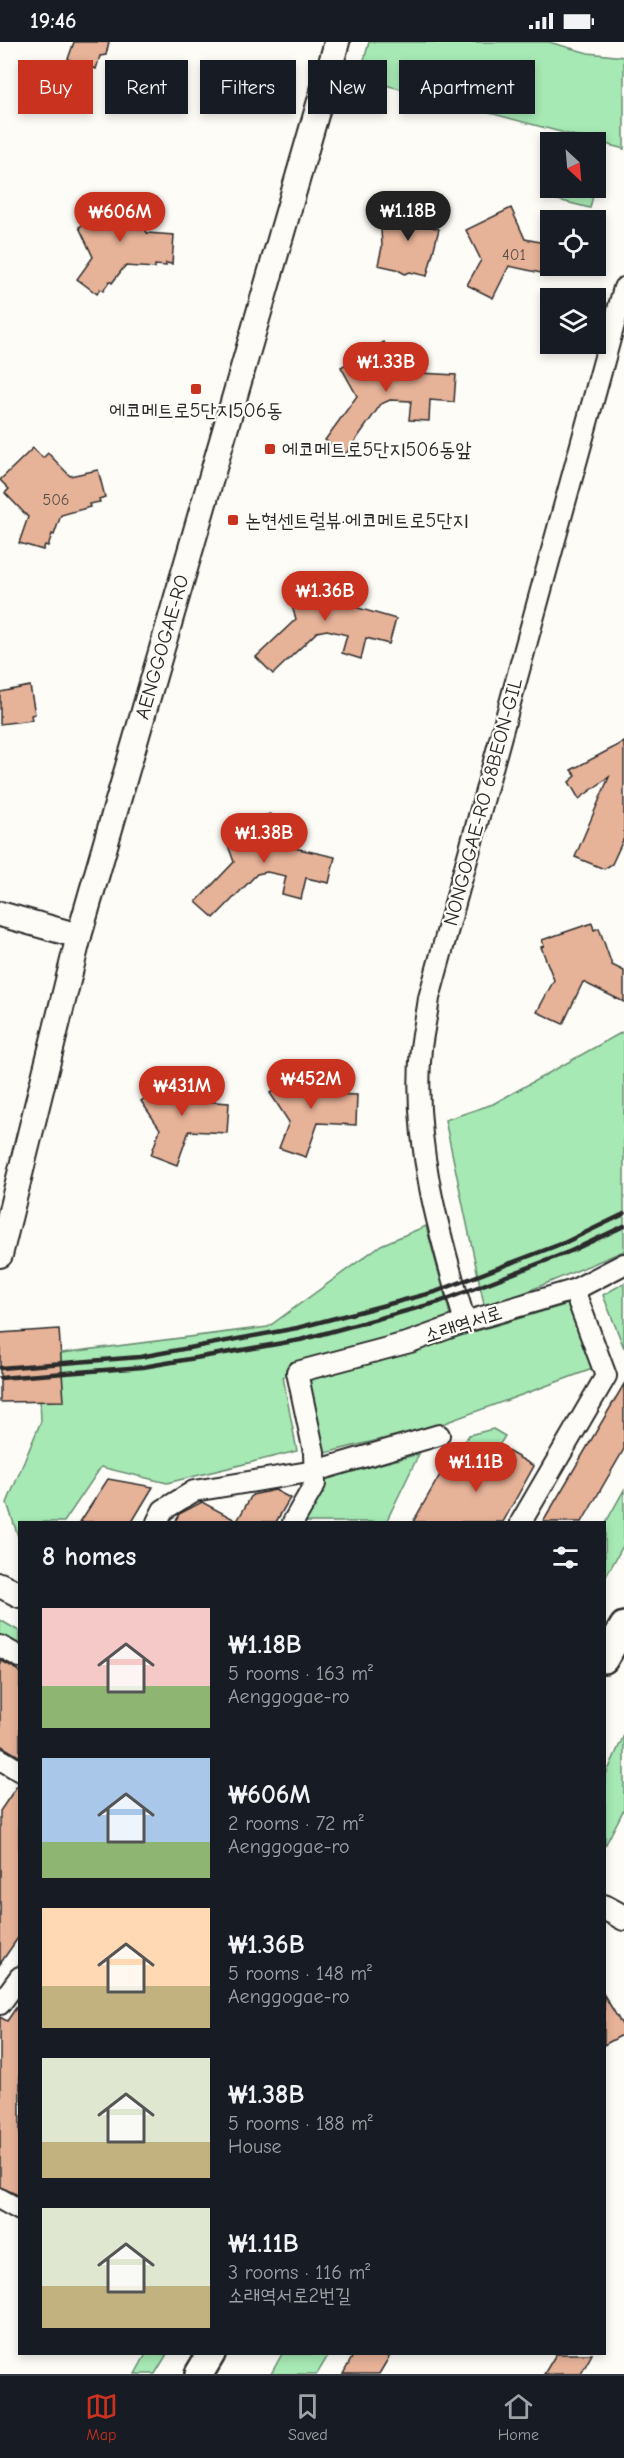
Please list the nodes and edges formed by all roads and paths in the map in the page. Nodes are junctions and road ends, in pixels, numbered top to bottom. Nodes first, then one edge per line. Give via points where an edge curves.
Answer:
1 (337, 42) edge
2 (624, 288) edge
3 (0, 914) edge
4 (79, 936) junction
5 (0, 1255) edge
6 (624, 1264) edge
7 (573, 1290) junction
8 (465, 1322) junction
9 (439, 1436) dead end
10 (315, 1471) junction
11 (158, 1521) edge
12 (294, 1521) edge
13 (522, 1521) edge
14 (0, 1585) edge
15 (18, 1594) edge
16 (624, 1626) edge
17 (0, 1646) edge
18 (18, 1656) edge
19 (606, 1656) edge
20 (0, 1759) edge
21 (18, 1770) edge
22 (606, 1908) edge
23 (624, 1918) edge
24 (18, 1980) edge
25 (0, 2004) edge
26 (0, 2199) edge
27 (18, 2209) edge
28 (210, 2355) edge
29 (199, 2374) edge

1 - 4 street, AENGGOGAE-RO
2 - 8 street, NONGOGAE-RO 68BEON-GIL via 429,999 421,1048 420,1105 426,1167 440,1235
3 - 4 street
4 - 5 street, AENGGOGAE-RO
6 - 7 street, 소래역서로
7 - 8 street, 소래역서로
7 - 13 street via 606,1376
8 - 10 street, 소래역서로 via 410,1342 297,1372
9 - 10 street
10 - 11 street via 194,1491 163,1510
10 - 12 street via 315,1484
14 - 15 street
16 - 19 main road
17 - 18 street
20 - 21 street
22 - 23 street
24 - 25 street
26 - 27 street
28 - 29 main road

